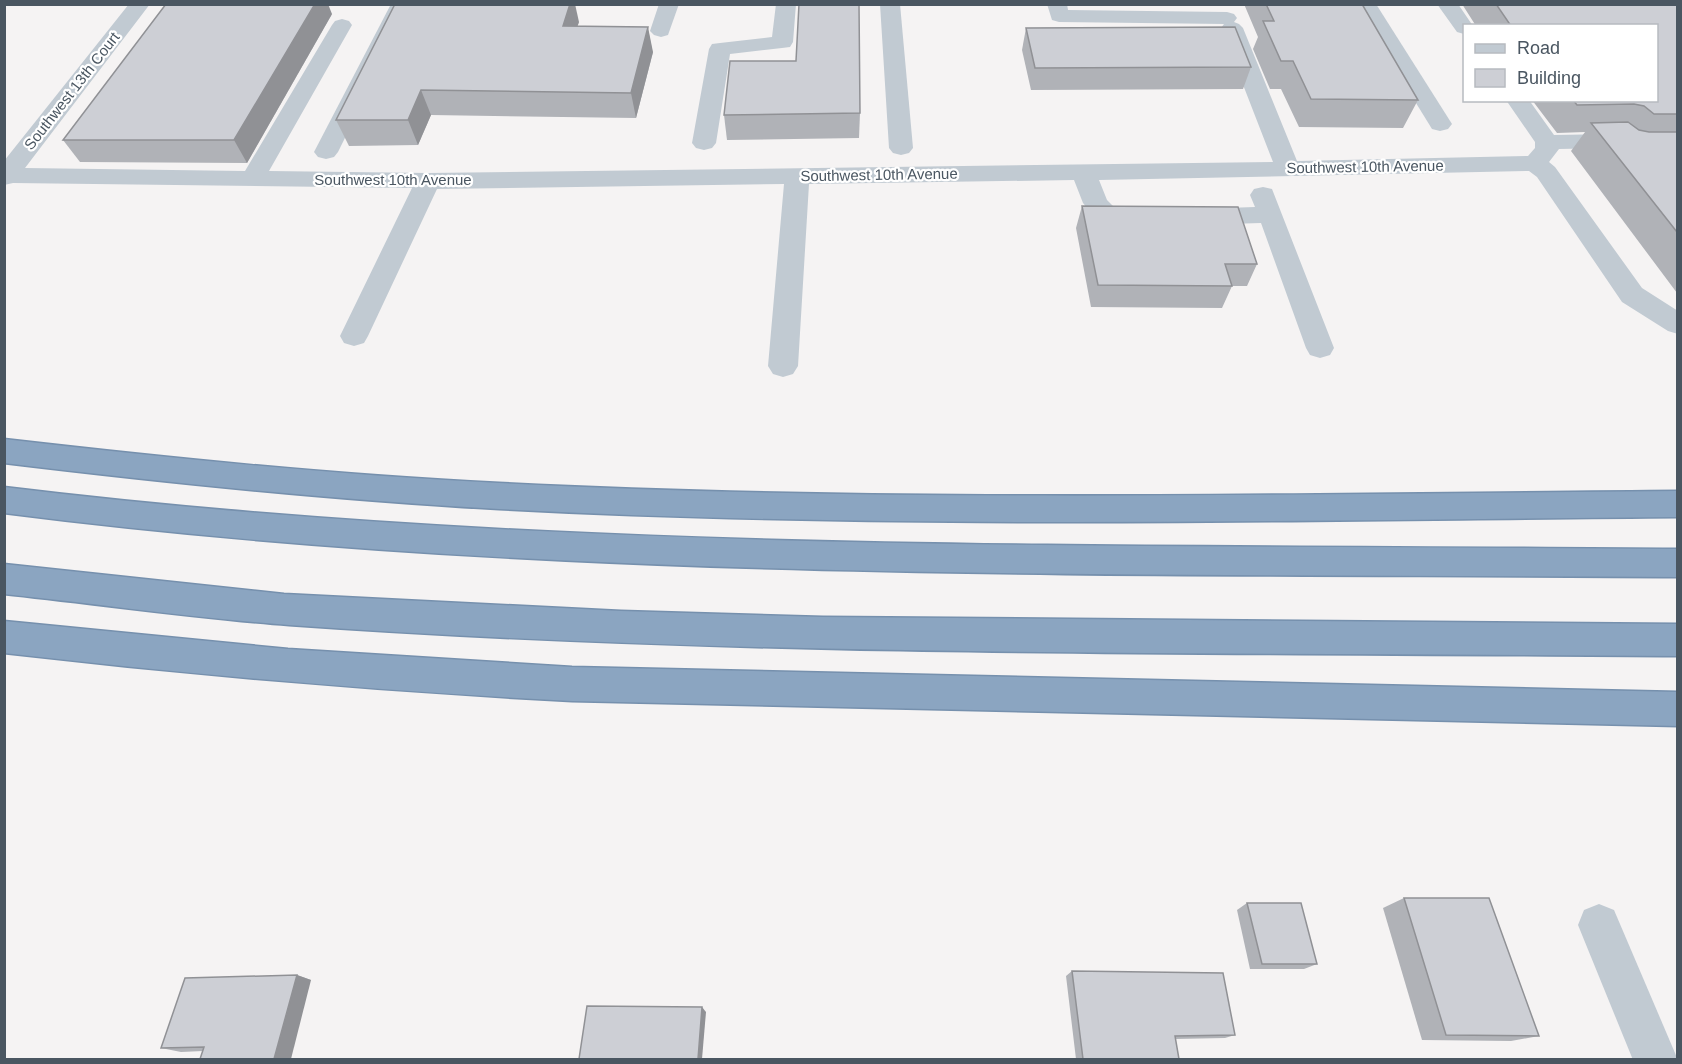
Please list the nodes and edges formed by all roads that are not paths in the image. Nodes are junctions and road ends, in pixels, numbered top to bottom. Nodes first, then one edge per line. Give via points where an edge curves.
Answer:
1 (140, 4) edge
2 (402, 4) edge
3 (669, 4) edge
4 (786, 4) edge
5 (890, 4) edge
6 (1057, 4) edge
7 (1365, 4) edge
8 (1447, 4) edge
9 (1224, 11) edge
10 (342, 25) dead end
11 (1463, 27) edge
12 (661, 31) dead end
13 (1518, 102) edge
14 (1440, 123) dead end
15 (1547, 142) junction
16 (704, 143) dead end
17 (901, 148) dead end
18 (1677, 151) edge
19 (326, 152) dead end
20 (1534, 164) junction
21 (1288, 169) junction
22 (1254, 170) junction
23 (1083, 172) junction
24 (5, 176) edge
25 (797, 176) junction
26 (252, 179) junction
27 (428, 181) junction
28 (1271, 215) junction
29 (1677, 324) edge
30 (354, 336) dead end
31 (1320, 348) dead end
32 (783, 366) dead end
33 (4, 451) edge
34 (4, 500) edge
35 (1677, 504) edge
36 (1677, 563) edge
37 (4, 579) edge
38 (4, 637) edge
39 (1677, 640) edge
40 (1677, 709) edge
41 (1599, 925) dead end
42 (1656, 1059) edge

1 - 24 street, Southwest 13th Court
2 - 19 street
3 - 12 street
4 - 16 street via 782,42 720,49
5 - 17 street
6 - 9 street via 1059,16
7 - 14 street
8 - 11 street
9 - 21 street
10 - 26 street
13 - 15 street
15 - 18 street via 1613,141 1627,151
15 - 20 street via 1547,149
20 - 21 street, Southwest 10th Avenue
20 - 29 street via 1546,172 1632,295
21 - 22 street, Southwest 10th Avenue
22 - 23 street, Southwest 10th Avenue
22 - 28 street
23 - 25 street, Southwest 10th Avenue
23 - 28 street via 1096,203 1107,215
24 - 26 street, Southwest 10th Avenue
25 - 27 street, Southwest 10th Avenue
25 - 32 street
26 - 27 street, Southwest 10th Avenue
27 - 30 street
28 - 31 street
33 - 35 highway via 378,489 635,502 1019,508
34 - 36 highway via 300,531 691,552
37 - 39 highway via 283,609 682,630
38 - 40 highway via 266,664 573,684
41 - 42 street

